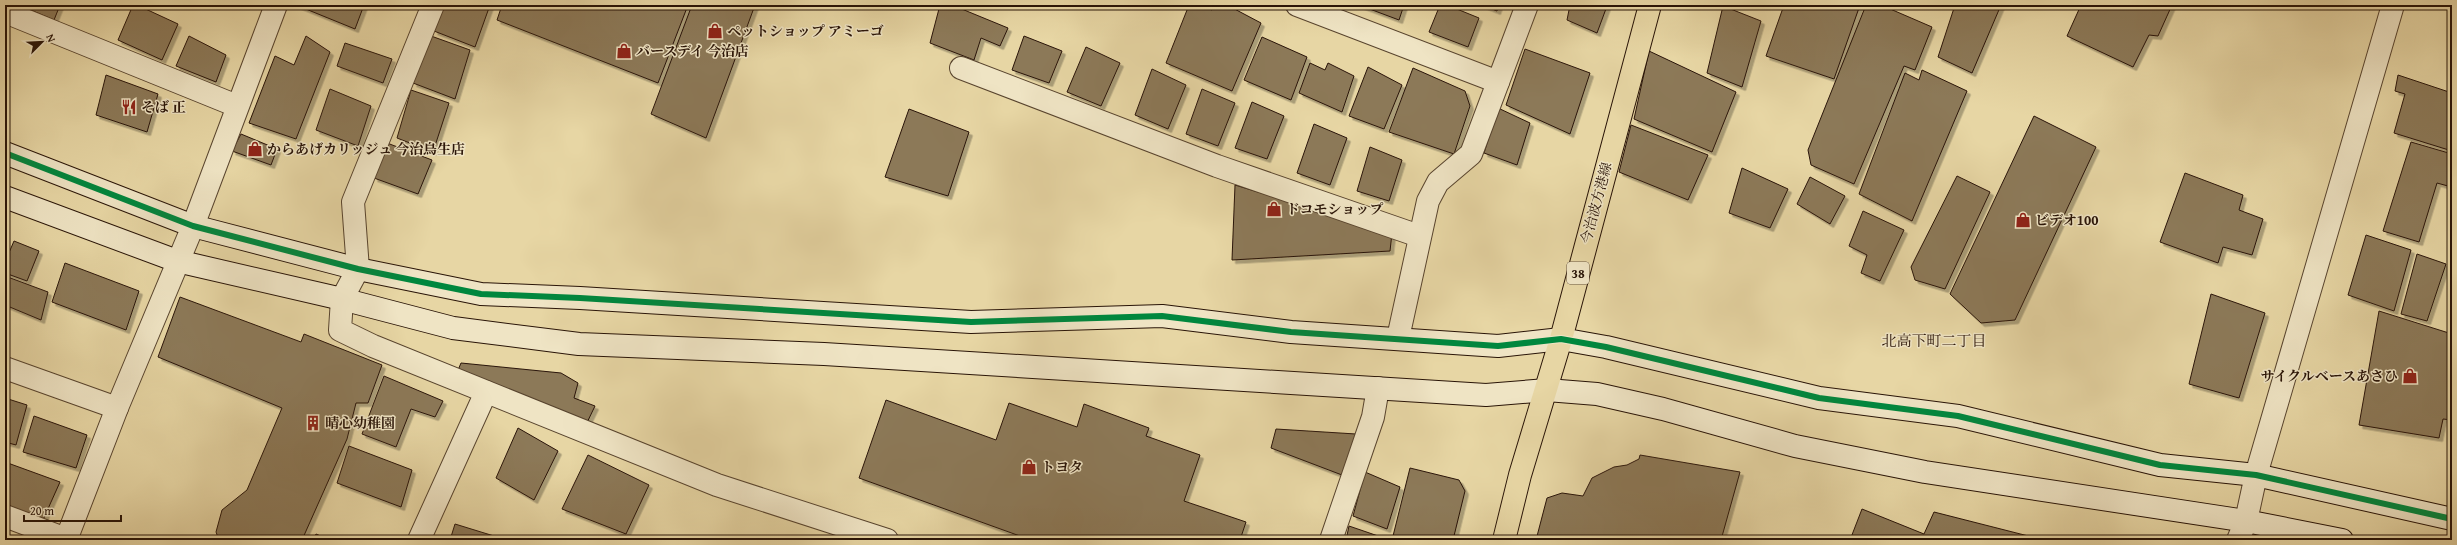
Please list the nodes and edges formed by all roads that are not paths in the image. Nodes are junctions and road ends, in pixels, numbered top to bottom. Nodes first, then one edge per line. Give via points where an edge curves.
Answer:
1 (276, 5) edge
2 (433, 5) edge
3 (1297, 5) edge
4 (1527, 5) edge
5 (1650, 5) edge
6 (2393, 5) edge
7 (5, 12) edge
8 (961, 68) dead end
9 (1498, 82) junction
10 (237, 106) junction
11 (5, 153) edge
12 (5, 197) edge
13 (193, 226) junction
14 (1420, 236) junction
15 (177, 261) junction
16 (358, 269) junction
17 (342, 300) junction
18 (1398, 338) junction
19 (1561, 339) junction
20 (5, 368) edge
21 (1378, 388) junction
22 (1547, 390) junction
23 (486, 392) junction
24 (117, 408) junction
25 (2256, 476) junction
26 (5, 516) edge
27 (2452, 519) edge
28 (2242, 530) edge
29 (66, 539) edge
30 (419, 540) edge
31 (887, 540) edge
32 (1331, 540) edge
33 (1504, 540) edge
34 (2342, 540) edge

1 - 10 street
2 - 16 street via 353,202
3 - 9 street
4 - 9 street
5 - 19 main road, 今治波方港線 / 38
6 - 25 street
7 - 10 street
8 - 14 street via 1217,166
9 - 14 street via 1471,154 1438,182 1428,201
10 - 13 street
11 - 13 street
12 - 15 street
13 - 15 street
13 - 16 street
14 - 18 street
15 - 17 street
15 - 24 street
16 - 17 street
16 - 18 street via 481,294 972,322 1162,316 1291,332
17 - 21 street via 453,328 579,344 839,355
17 - 23 street via 340,330
18 - 19 street via 1498,346
19 - 22 main road, 今治波方港線 / 38
19 - 25 street via 1606,347 1819,398 1958,416 2160,465
20 - 24 street
21 - 22 street via 1486,395
21 - 32 street via 1373,417
22 - 28 street via 1597,394 1663,409 1794,446
22 - 33 main road, 今治波方港線 / 38 via 1520,475
23 - 30 street
23 - 31 street via 717,485
24 - 29 street
25 - 27 street
25 - 28 street
26 - 29 street
28 - 34 street

